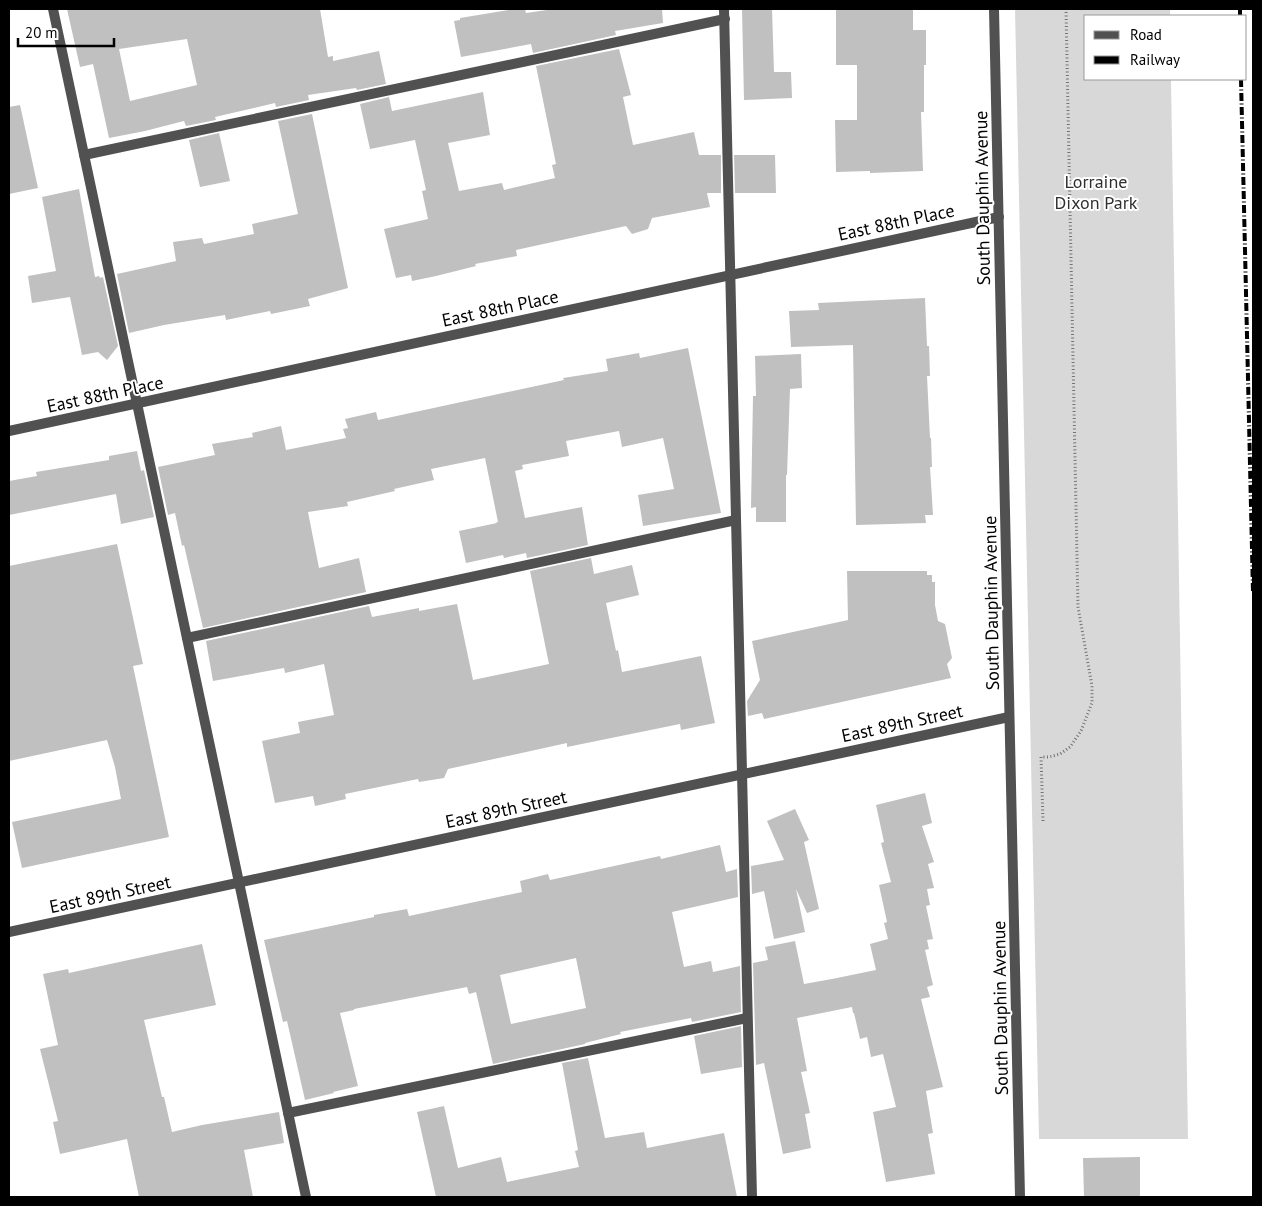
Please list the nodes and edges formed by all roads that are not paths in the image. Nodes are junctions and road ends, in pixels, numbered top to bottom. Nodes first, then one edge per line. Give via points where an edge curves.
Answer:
1 (53, 9) edge
2 (994, 9) edge
3 (724, 14) edge
4 (84, 155) junction
5 (999, 217) junction
6 (730, 275) junction
7 (137, 404) junction
8 (9, 432) edge
9 (736, 520) junction
10 (187, 638) junction
11 (1009, 717) junction
12 (742, 774) junction
13 (239, 882) junction
14 (9, 932) edge
15 (748, 1018) junction
16 (288, 1113) junction
17 (306, 1197) edge
18 (752, 1197) edge
19 (1020, 1197) edge

1 - 4 street
2 - 5 street, South Dauphin Avenue
3 - 4 street
3 - 6 street
4 - 7 street
5 - 6 street, East 88th Place
5 - 11 street, South Dauphin Avenue
6 - 7 street, East 88th Place
6 - 9 street
7 - 8 street, East 88th Place
7 - 10 street
9 - 10 street
9 - 12 street
10 - 13 street
11 - 12 street, East 89th Street
11 - 19 street, South Dauphin Avenue
12 - 13 street, East 89th Street
12 - 15 street
13 - 14 street, East 89th Street
13 - 16 street
15 - 16 street
15 - 18 street
16 - 17 street

